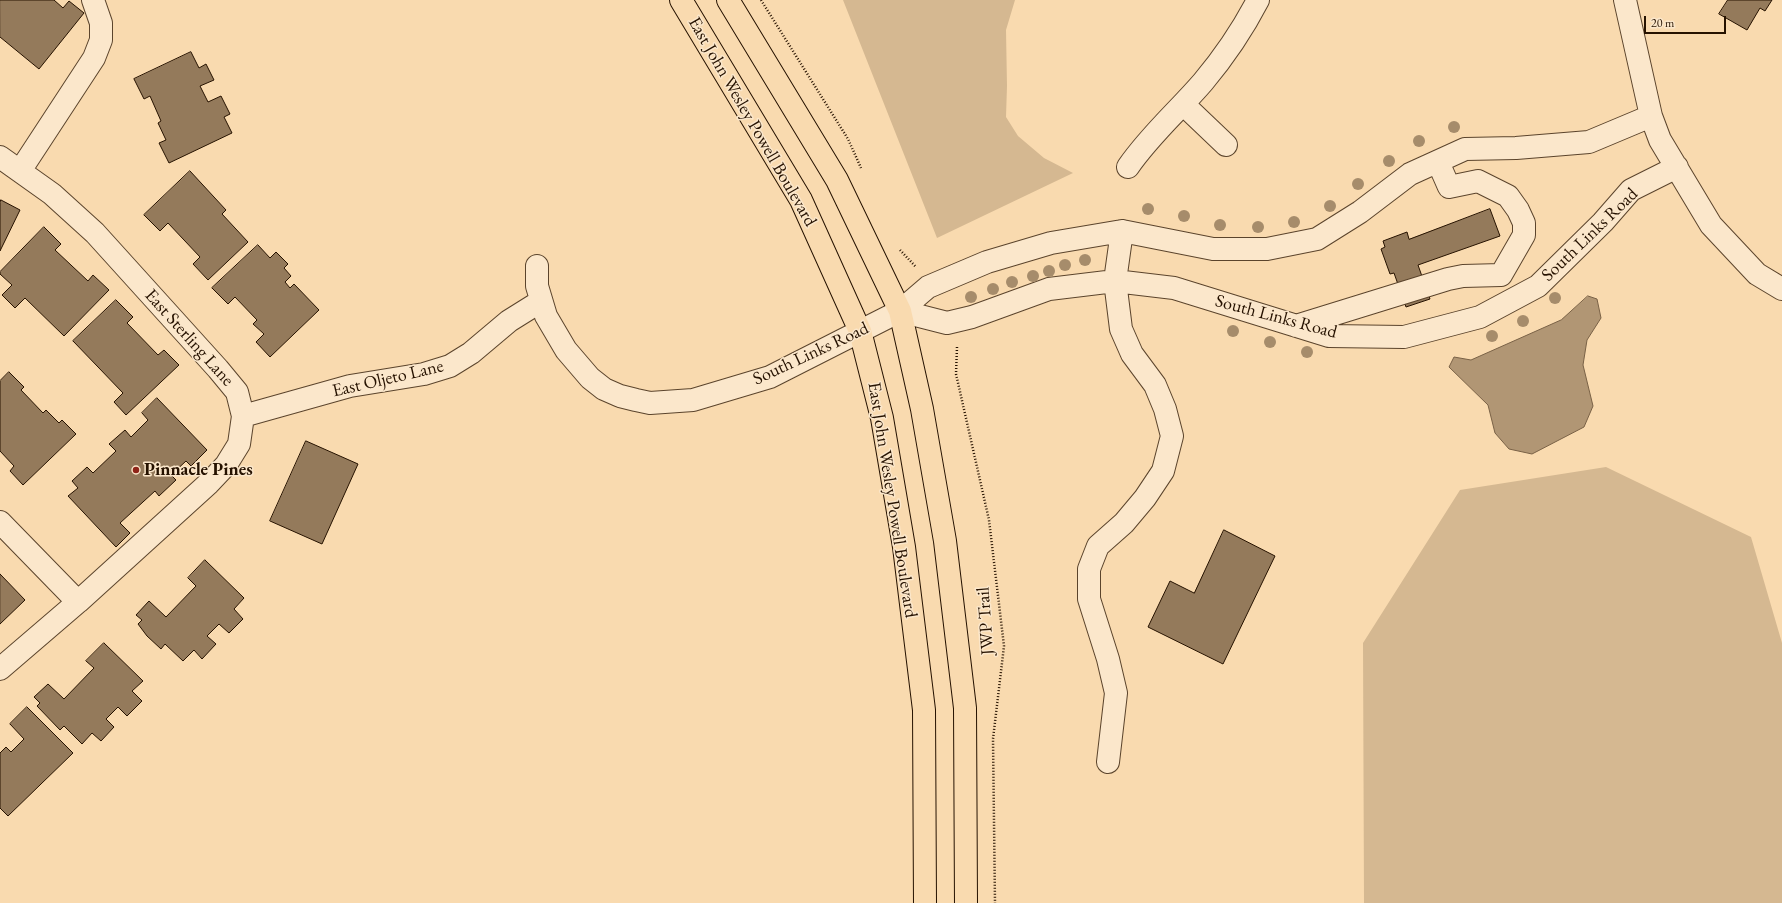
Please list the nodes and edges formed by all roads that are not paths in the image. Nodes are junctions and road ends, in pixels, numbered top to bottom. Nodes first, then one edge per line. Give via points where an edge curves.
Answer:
1 (93, 0) edge
2 (681, 0) edge
3 (728, 0) edge
4 (1258, 0) edge
5 (1625, 0) edge
6 (1183, 104) junction
7 (1651, 116) junction
8 (1226, 145) dead end
9 (0, 157) edge
10 (1438, 162) junction
11 (1128, 167) dead end
12 (1677, 167) junction
13 (20, 171) junction
14 (1122, 231) junction
15 (537, 266) dead end
16 (1501, 275) junction
17 (1115, 282) junction
18 (1782, 288) edge
19 (1514, 298) junction
20 (541, 301) junction
21 (900, 311) junction
22 (1296, 326) junction
23 (860, 331) junction
24 (243, 416) junction
25 (0, 522) edge
26 (78, 602) junction
27 (0, 669) edge
28 (1108, 762) dead end
29 (925, 903) edge
30 (966, 903) edge

1 - 13 street via 101,23 101,40 94,58
2 - 23 main road, East John Wesley Powell Boulevard via 801,200
3 - 21 main road via 836,180
4 - 6 street via 1222,58
5 - 7 street
6 - 8 street
6 - 11 street via 1152,135
7 - 10 street, South Links Road via 1589,142 1465,149
7 - 12 street via 1660,140
9 - 13 street, East Sterling Lane
10 - 14 street, South Links Road via 1410,174 1360,212 1317,239 1267,249 1213,248
10 - 16 street via 1449,188 1478,181 1508,196 1518,210 1524,223 1524,235
12 - 18 street via 1711,225 1757,274
12 - 19 street, South Links Road via 1631,190 1603,222 1538,286
13 - 24 street, East Sterling Lane via 52,194 95,234 218,369 237,392
14 - 17 street
14 - 21 street, South Links Road via 1051,243 987,262 928,287
15 - 20 street, South Links Road
16 - 19 street
16 - 22 street via 1448,279
17 - 21 street, South Links Road via 1049,289 972,317 947,323
17 - 22 street, South Links Road via 1174,288
17 - 28 street via 1121,329 1132,354 1154,385 1165,409 1172,436 1163,471 1124,523 1098,546 1089,569 1089,599 1116,693
19 - 22 street, South Links Road via 1480,317 1404,337 1329,336
20 - 23 street, South Links Road via 546,316 566,350 590,378 604,389 620,396 650,403 693,400 770,377
20 - 24 street, East Oljeto Lane via 450,366 424,374 350,386
21 - 23 street, South Links Road
21 - 30 main road via 922,409 944,541 964,708
23 - 29 main road, East John Wesley Powell Boulevard via 884,425 904,547 924,710
24 - 26 street, East Sterling Lane via 239,444 226,465 186,506
25 - 26 street
26 - 27 street, East Sterling Lane

